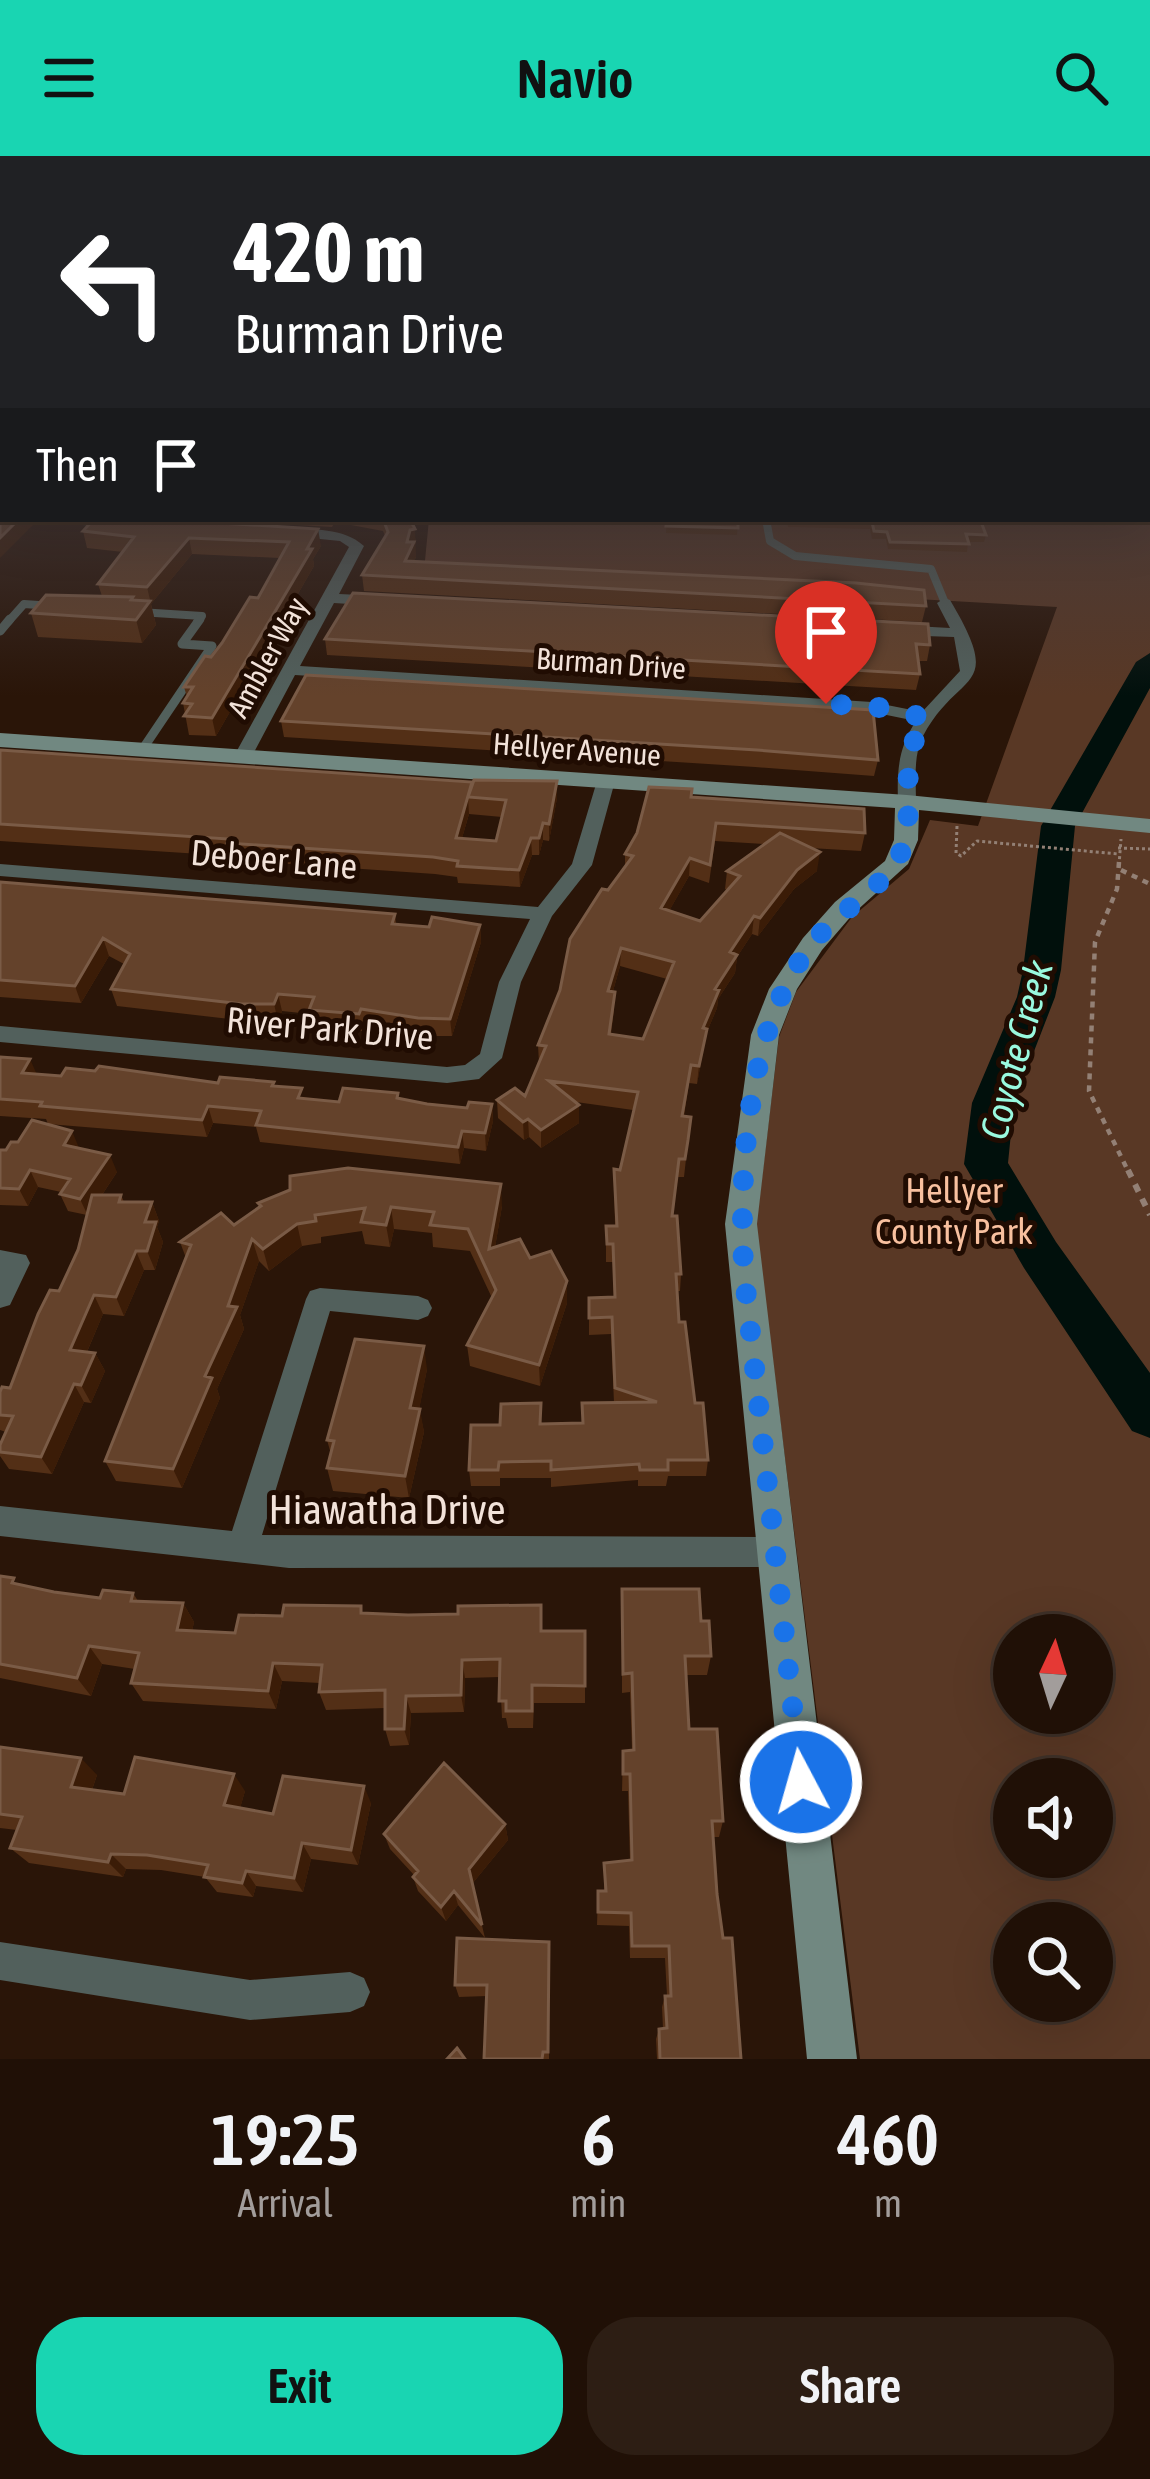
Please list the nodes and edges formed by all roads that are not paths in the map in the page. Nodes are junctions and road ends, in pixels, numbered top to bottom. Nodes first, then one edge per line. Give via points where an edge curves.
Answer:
1 (109, 522) edge
2 (767, 522) edge
3 (144, 524) edge
4 (261, 531) edge
5 (331, 598) junction
6 (398, 602) edge
7 (945, 603) joint
8 (69, 607) edge
9 (136, 611) edge
10 (868, 628) edge
11 (0, 631) edge
12 (962, 633) junction
13 (290, 670) junction
14 (927, 718) junction
15 (0, 740) edge
16 (142, 750) junction
17 (243, 756) junction
18 (606, 781) junction
19 (907, 802) junction
20 (1139, 825) edge
21 (0, 870) edge
22 (543, 914) junction
23 (0, 1034) edge
24 (8, 1262) edge
25 (0, 1297) edge
26 (418, 1308) dead end
27 (0, 1522) edge
28 (242, 1550) junction
29 (775, 1552) junction
30 (0, 1961) edge
31 (350, 1992) dead end
32 (832, 2059) edge

1 - 3 street
2 - 7 lane via 770,542 794,556 931,569
4 - 5 street, Ambler Way via 353,540 355,552
5 - 6 street
5 - 13 street, Ambler Way
7 - 12 street
8 - 11 lane via 25,604
9 - 16 lane via 202,616 182,644 212,646
10 - 12 street
12 - 14 street via 969,661 962,687
13 - 14 street, Burman Drive via 872,706
13 - 17 street, Ambler Way
14 - 19 street via 907,754
15 - 16 street, Hellyer Avenue
16 - 17 street, Hellyer Avenue
17 - 18 street, Hellyer Avenue
18 - 19 street, Hellyer Avenue
18 - 22 street, River Park Drive via 583,865
19 - 20 street, Hellyer Avenue
19 - 29 street via 896,864 812,944 783,989 757,1072 741,1224
21 - 22 street, Deboer Lane
22 - 23 street, River Park Drive via 509,982 490,1058 472,1073
24 - 25 street
26 - 28 street via 320,1300
27 - 28 street, Hiawatha Drive
28 - 29 street, Hiawatha Drive
29 - 32 street
30 - 31 street via 250,2000

